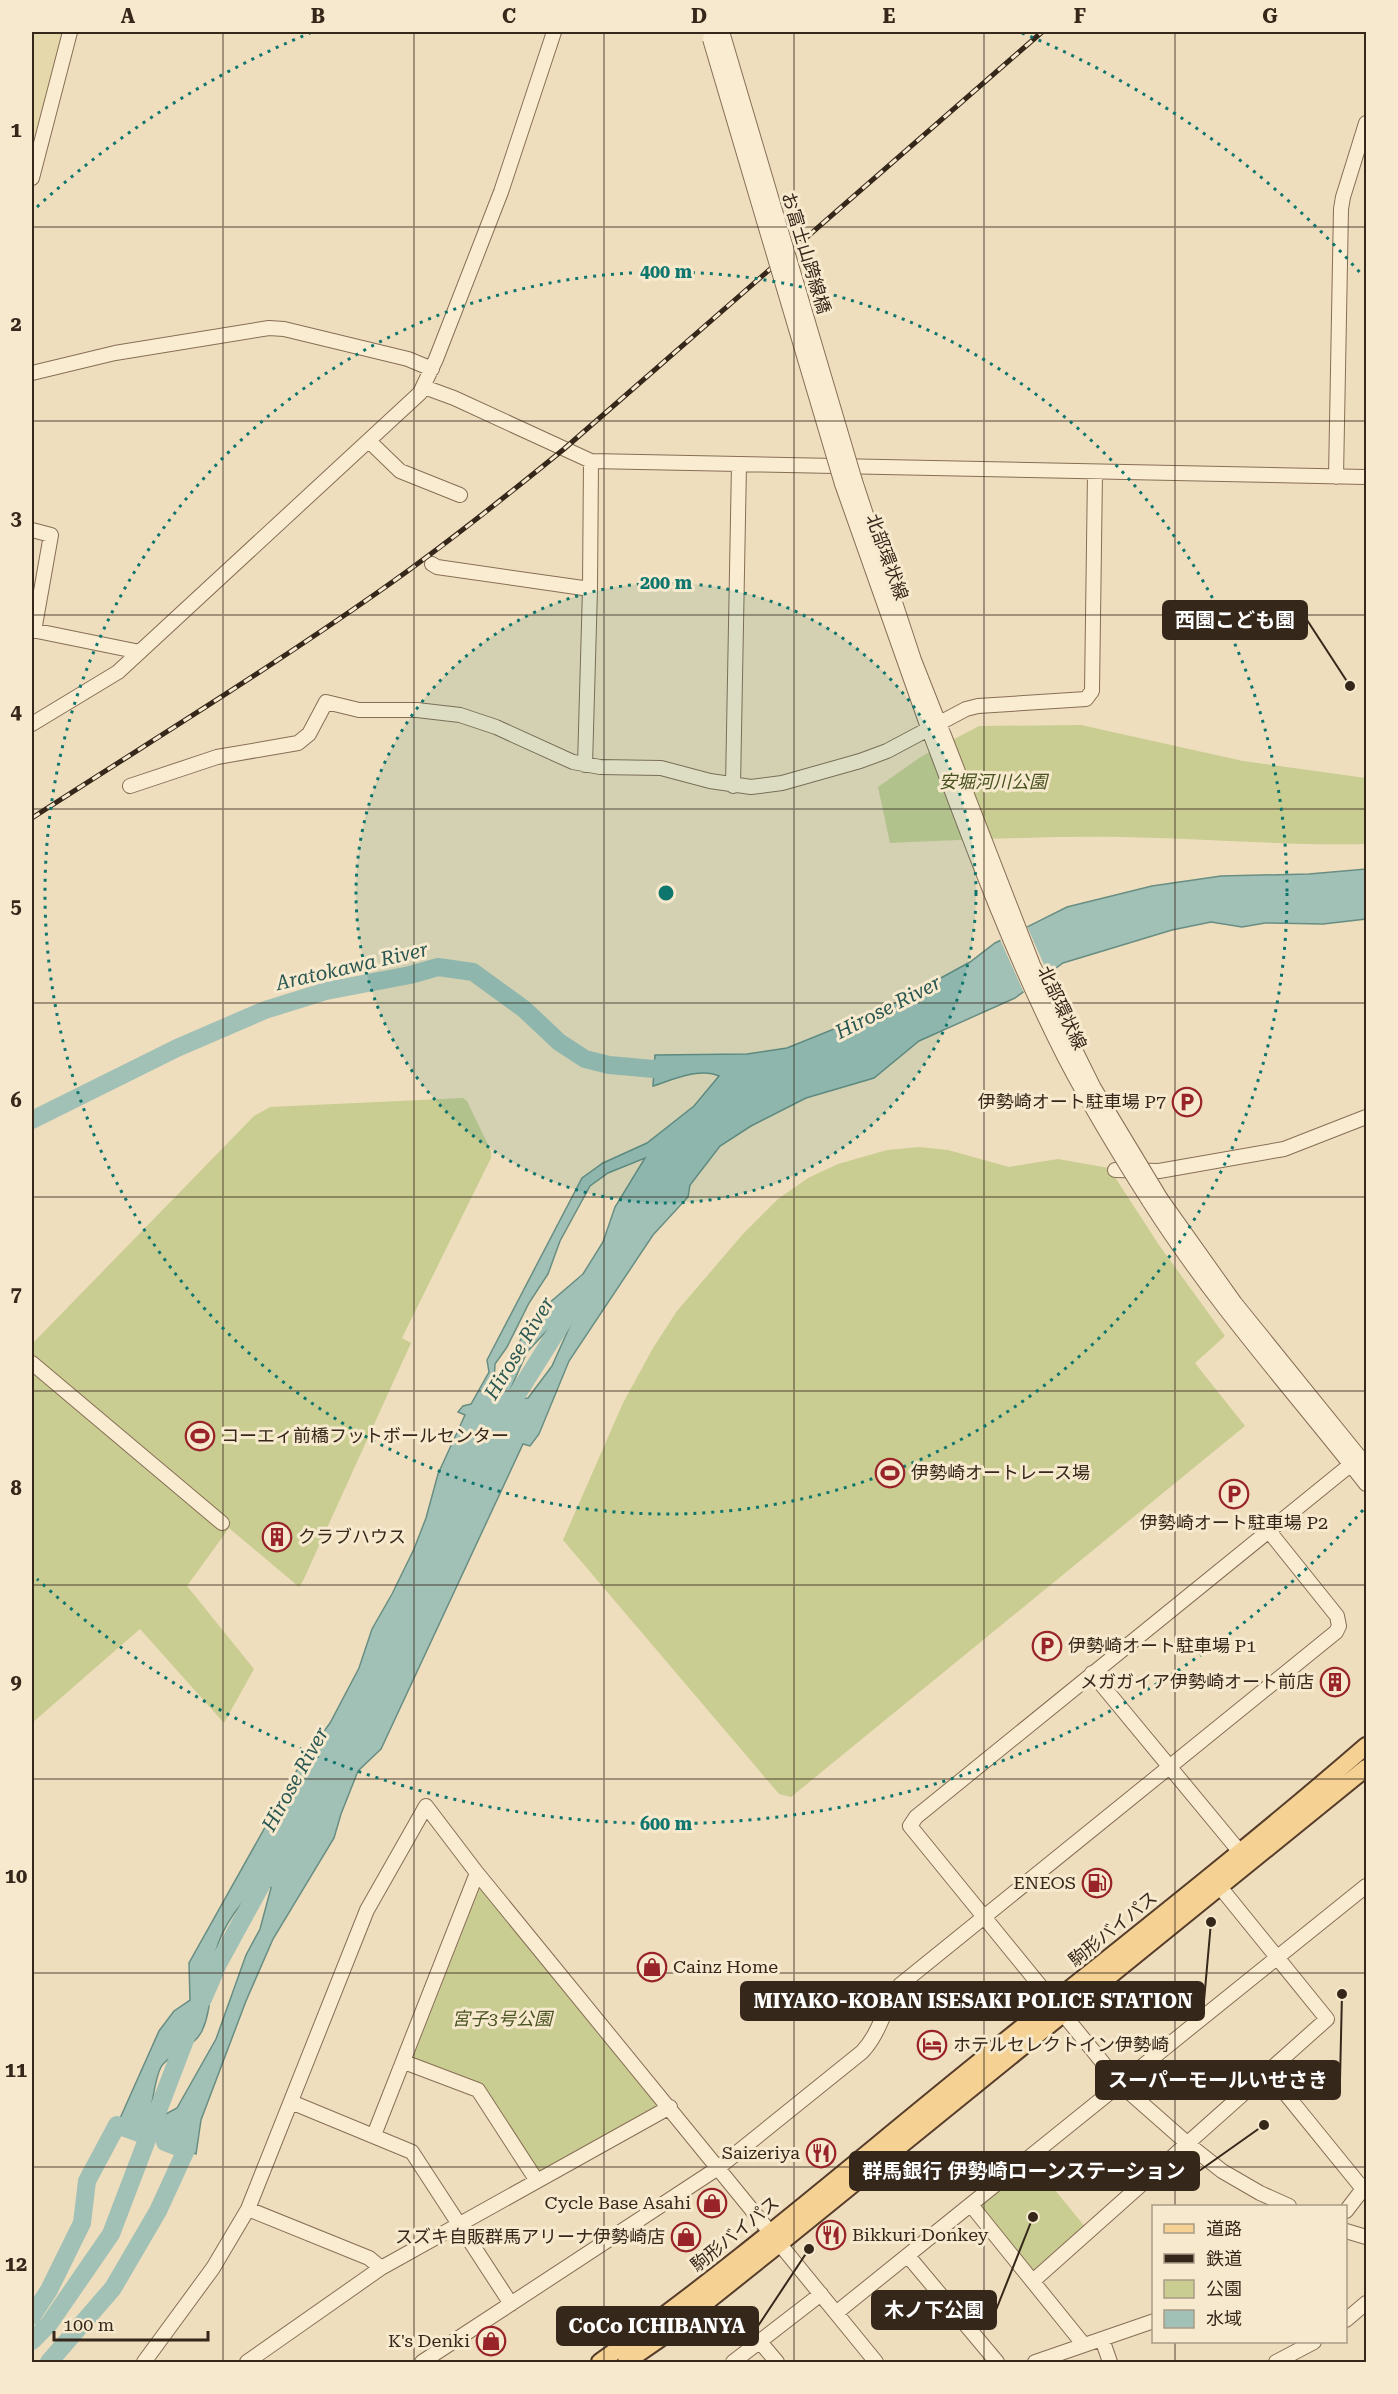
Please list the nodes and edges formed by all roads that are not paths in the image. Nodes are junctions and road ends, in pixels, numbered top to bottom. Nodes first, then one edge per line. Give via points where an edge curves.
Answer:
1 (70, 32) edge
2 (554, 32) edge
3 (716, 34) edge
4 (1366, 123) edge
5 (32, 178) edge
6 (432, 369) junction
7 (32, 373) edge
8 (424, 387) junction
9 (369, 441) junction
10 (591, 460) junction
11 (739, 464) junction
12 (1095, 472) junction
13 (1336, 477) junction
14 (1366, 477) edge
15 (849, 482) joint
16 (460, 495) dead end
17 (32, 531) edge
18 (432, 564) dead end
19 (590, 589) junction
20 (33, 630) edge
21 (140, 652) junction
22 (32, 723) edge
23 (935, 730) junction
24 (585, 765) junction
25 (130, 786) dead end
26 (734, 786) junction
27 (1366, 1117) edge
28 (1115, 1170) dead end
29 (32, 1363) edge
30 (1359, 1462) edge
31 (1366, 1484) edge
32 (222, 1523) dead end
33 (1268, 1530) junction
34 (1092, 1673) junction
35 (1366, 1746) edge
36 (1169, 1767) junction
37 (1366, 1768) edge
38 (1240, 1852) junction
39 (477, 1873) junction
40 (1366, 1886) edge
41 (1220, 1887) junction
42 (983, 1916) junction
43 (1278, 1956) junction
44 (1058, 2008) junction
45 (404, 2062) junction
46 (1268, 2072) junction
47 (1121, 2085) junction
48 (291, 2102) junction
49 (670, 2107) junction
50 (374, 2135) junction
51 (1188, 2144) junction
52 (718, 2168) junction
53 (537, 2181) junction
54 (1365, 2187) edge
55 (970, 2205) junction
56 (1287, 2205) edge
57 (248, 2209) junction
58 (1347, 2210) edge
59 (459, 2223) junction
60 (1347, 2231) edge
61 (1366, 2237) edge
62 (775, 2238) junction
63 (908, 2256) junction
64 (381, 2268) junction
65 (1033, 2281) junction
66 (821, 2294) junction
67 (1366, 2303) edge
68 (511, 2304) junction
69 (836, 2313) junction
70 (1347, 2319) edge
71 (1152, 2322) edge
72 (1102, 2339) junction
73 (760, 2342) junction
74 (1312, 2343) edge
75 (1084, 2345) junction
76 (151, 2360) edge
77 (247, 2362) edge
78 (422, 2362) edge
79 (600, 2362) edge
80 (626, 2362) edge
81 (733, 2362) edge
82 (777, 2362) edge
83 (876, 2362) edge
84 (997, 2362) edge
85 (1035, 2362) edge
86 (1110, 2362) edge
87 (1276, 2362) edge

1 - 5 street
2 - 6 street via 501,192
3 - 15 street, お富士山跨線橋, bridge
4 - 13 street via 1341,209
6 - 7 street via 397,357 269,328 115,353
6 - 8 street
8 - 9 street
8 - 10 street
9 - 16 street via 400,471
9 - 21 street
10 - 11 street
10 - 19 street
11 - 12 street
11 - 26 street
12 - 13 street
12 - 23 street via 1090,695 1086,699 978,706 966,709
13 - 14 street
15 - 23 street, 北部環状線
17 - 20 street via 51,535
18 - 19 street
19 - 24 street
20 - 21 street
21 - 22 street via 118,672
23 - 26 street via 826,772 764,786
23 - 30 street, 北部環状線, bridge via 1037,974 1155,1200
24 - 25 street via 559,758 467,717 417,710 359,710 326,702 309,734 298,742 207,760
24 - 26 street via 661,768
27 - 28 street via 1284,1149 1159,1172
29 - 32 street
30 - 31 street, 北部環状線
30 - 33 street
33 - 34 street
33 - 36 street via 1337,1616 1338,1629
34 - 36 street
34 - 42 street via 912,1821 910,1826
35 - 38 main road, 駒形バイパス
36 - 38 street
36 - 42 street
37 - 41 main road, 駒形バイパス
38 - 44 main road, 駒形バイパス
39 - 45 street
39 - 48 street via 426,1806 367,1911
39 - 49 street
40 - 43 street
41 - 43 street
41 - 44 main road, 駒形バイパス
42 - 44 street
42 - 52 street via 900,1985 876,2034 862,2052
43 - 46 street via 1327,2019
43 - 47 street
44 - 47 street
44 - 62 main road, 駒形バイパス
45 - 50 street
45 - 53 street via 478,2090
46 - 51 street
46 - 54 street
47 - 51 street
47 - 55 street
48 - 50 street
48 - 57 street
49 - 52 street
49 - 53 street
50 - 59 street via 412,2152
51 - 56 street via 1222,2171
51 - 65 street
52 - 62 street
52 - 68 street
53 - 59 street
54 - 58 street
55 - 63 street
55 - 65 street
57 - 64 street via 369,2258
57 - 76 street
59 - 64 street
59 - 68 street
60 - 61 street
62 - 66 street
62 - 79 main road, 駒形バイパス
62 - 80 main road, 駒形バイパス via 665,2335
63 - 69 street
63 - 84 street
64 - 77 street
65 - 75 street
66 - 69 street
66 - 73 street
67 - 70 street
68 - 78 street
69 - 83 street
71 - 72 street
72 - 75 street
72 - 86 street
73 - 81 street
73 - 82 street
74 - 87 street
75 - 85 street

